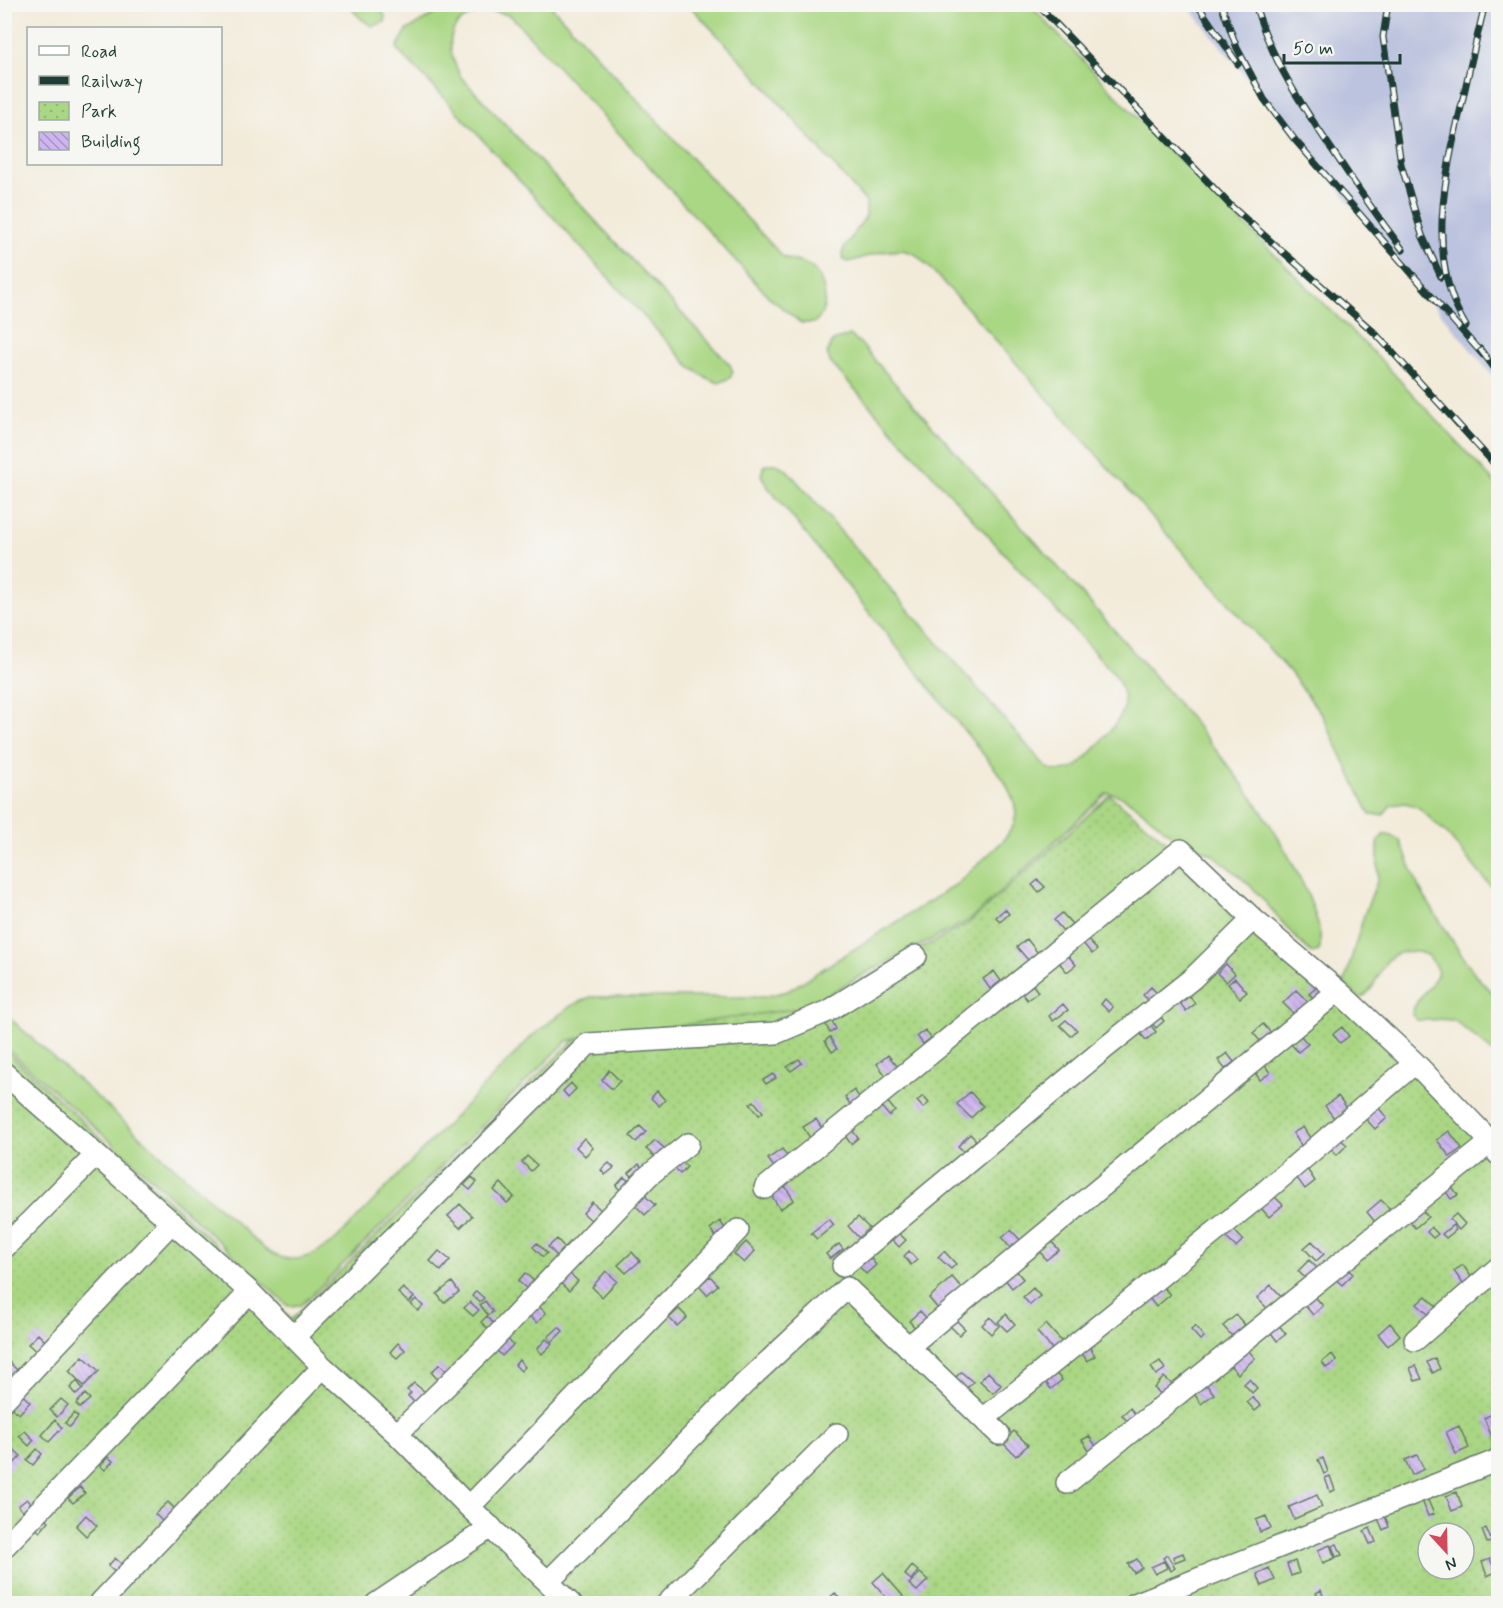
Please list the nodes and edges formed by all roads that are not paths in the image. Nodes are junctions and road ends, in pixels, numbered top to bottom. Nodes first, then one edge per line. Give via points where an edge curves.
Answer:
1 (1253, 919) junction
2 (916, 956) dead end
3 (1338, 990) junction
4 (1415, 1063) junction
5 (4, 1073) edge
6 (688, 1144) dead end
7 (1495, 1148) edge
8 (96, 1155) junction
9 (765, 1188) dead end
10 (172, 1222) junction
11 (738, 1230) dead end
12 (4, 1248) edge
13 (843, 1266) dead end
14 (1498, 1268) edge
15 (250, 1292) junction
16 (295, 1336) junction
17 (1415, 1340) dead end
18 (908, 1347) junction
19 (323, 1367) junction
20 (4, 1400) edge
21 (987, 1416) dead end
22 (397, 1434) junction
23 (837, 1434) dead end
24 (999, 1434) dead end
25 (1498, 1460) edge
26 (1067, 1483) dead end
27 (468, 1507) junction
28 (491, 1527) junction
29 (4, 1547) edge
30 (549, 1581) junction
31 (101, 1602) dead end
32 (376, 1604) edge
33 (571, 1604) edge
34 (667, 1604) edge
35 (1135, 1604) edge

1 - 3 street
1 - 9 street via 1181,850
1 - 13 street via 1193,978
2 - 16 street via 828,1011 776,1033 588,1044
3 - 4 street
3 - 18 street
4 - 7 street
4 - 21 street via 1262,1194
5 - 8 street
6 - 22 street via 648,1176 486,1347
7 - 26 street
8 - 10 street
8 - 12 street
10 - 15 street
10 - 20 street
11 - 27 street
14 - 17 street
15 - 16 street
15 - 29 street
16 - 19 street
18 - 24 street
18 - 30 street via 847,1288 744,1384
19 - 22 street
19 - 31 street
22 - 27 street
23 - 34 street
25 - 35 street
27 - 28 street
28 - 30 street
28 - 32 street
30 - 33 street

